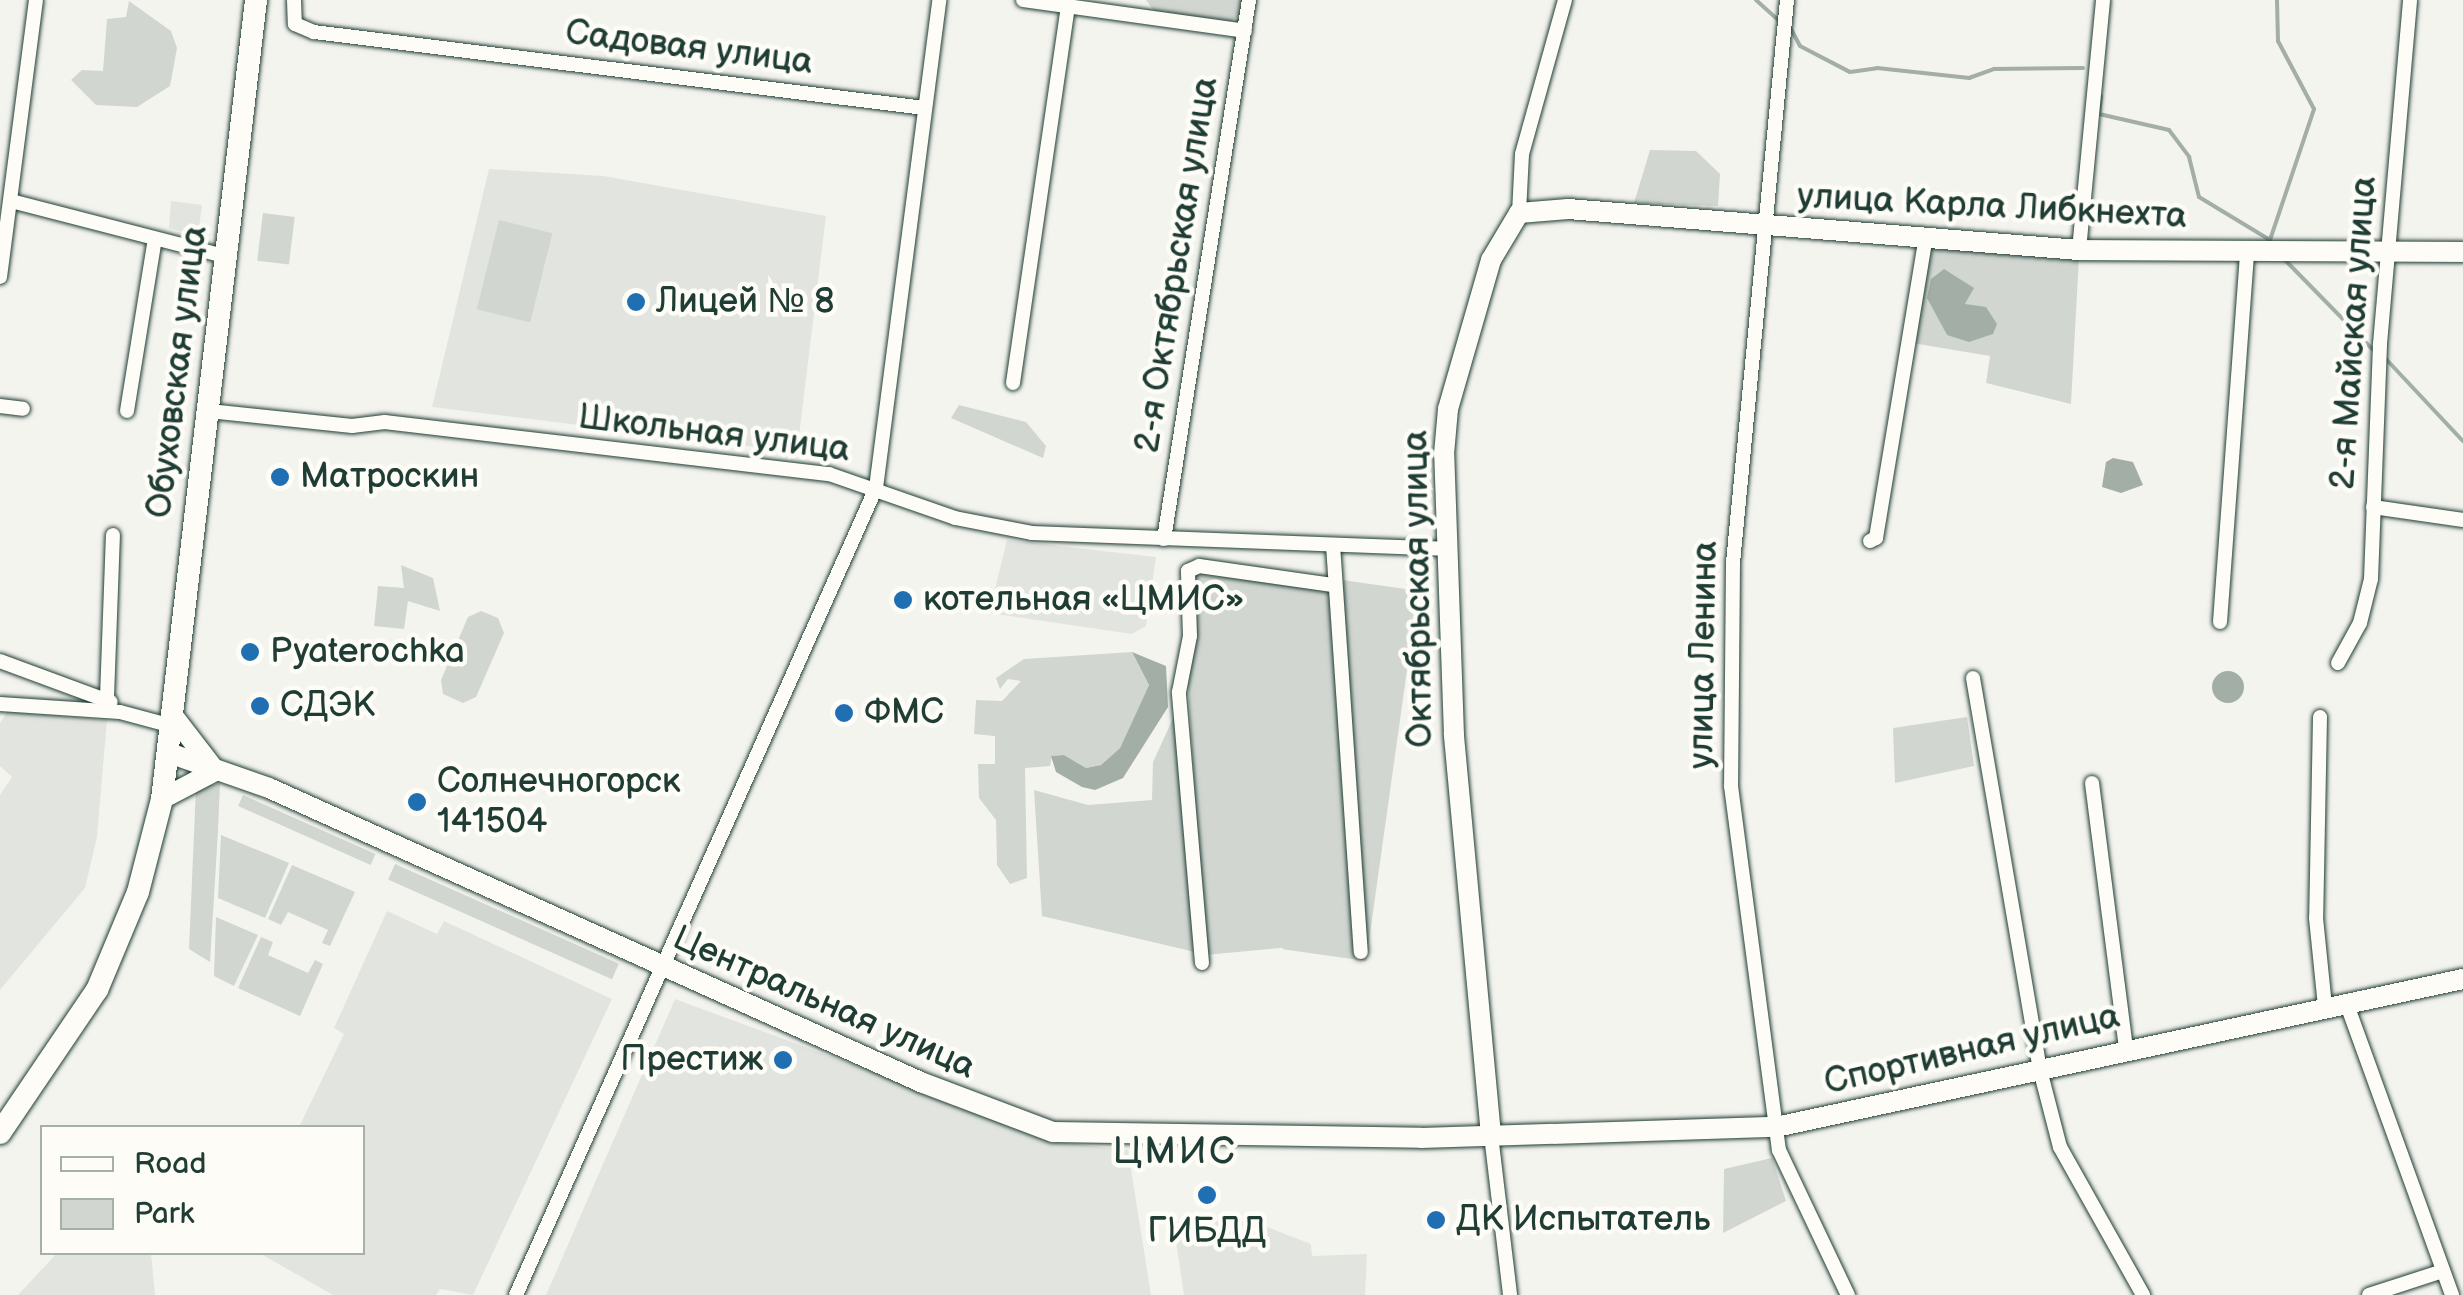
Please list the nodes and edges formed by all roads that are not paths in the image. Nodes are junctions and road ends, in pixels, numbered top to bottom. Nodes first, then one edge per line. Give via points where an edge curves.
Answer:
1 (36, 0) edge
2 (256, 0) edge
3 (294, 0) edge
4 (939, 0) edge
5 (1023, 0) edge
6 (1249, 0) edge
7 (1564, 0) edge
8 (1786, 0) edge
9 (2103, 0) edge
10 (2410, 0) edge
11 (1068, 6) junction
12 (1139, 8) edge
13 (1245, 30) junction
14 (924, 108) junction
15 (15, 202) junction
16 (1519, 213) junction
17 (1767, 227) junction
18 (1926, 238) junction
19 (155, 239) junction
20 (2391, 248) junction
21 (2079, 250) junction
22 (2247, 252) junction
23 (2463, 252) edge
24 (228, 257) junction
25 (0, 278) edge
26 (1014, 383) dead end
27 (0, 406) edge
28 (23, 409) dead end
29 (209, 410) junction
30 (127, 411) dead end
31 (876, 488) junction
32 (2373, 508) junction
33 (2463, 520) edge
34 (113, 535) dead end
35 (1164, 539) junction
36 (1870, 541) dead end
37 (1334, 545) junction
38 (1444, 549) junction
39 (1332, 585) junction
40 (2220, 622) dead end
41 (0, 661) edge
42 (2338, 663) dead end
43 (1973, 678) dead end
44 (106, 697) junction
45 (0, 704) edge
46 (120, 712) junction
47 (2320, 717) dead end
48 (173, 721) junction
49 (169, 753) junction
50 (217, 770) junction
51 (2092, 782) dead end
52 (162, 799) junction
53 (1361, 952) dead end
54 (1202, 963) dead end
55 (665, 970) junction
56 (2463, 979) edge
57 (2335, 1004) junction
58 (2126, 1047) junction
59 (2038, 1066) junction
60 (1776, 1127) junction
61 (0, 1133) edge
62 (1491, 1135) junction
63 (2443, 1271) junction
64 (516, 1295) edge
65 (1510, 1295) edge
66 (1848, 1295) edge
67 (2142, 1295) edge
68 (2369, 1295) edge
69 (2452, 1295) edge

1 - 15 street via 16,137
2 - 24 main road, Обуховская улица
3 - 14 street, Садовая улица via 294,24 314,32
4 - 14 street
5 - 11 street
6 - 13 street, 2-я Октябрьская улица
7 - 16 street, Октябрьская улица via 1522,154
8 - 17 street, улица Ленина
9 - 21 street
10 - 20 street, 2-я Майская улица
11 - 12 street
11 - 26 street
12 - 13 street
13 - 35 street, 2-я Октябрьская улица
14 - 31 street
15 - 19 street
15 - 25 street
16 - 17 street, улица Карла Либкнехта via 1568,209
16 - 38 street, Октябрьская улица via 1491,260 1448,408
17 - 18 street, улица Карла Либкнехта
17 - 60 street, улица Ленина via 1733,563 1730,730 1739,869
18 - 21 street, улица Карла Либкнехта
18 - 36 street via 1876,538
19 - 24 street
19 - 30 street
20 - 22 street, улица Карла Либкнехта
20 - 23 street, улица Карла Либкнехта
20 - 32 street, 2-я Майская улица
21 - 22 street, улица Карла Либкнехта
22 - 40 street
24 - 29 main road, Обуховская улица
27 - 28 street
29 - 31 street, Школьная улица via 352,426 385,422 830,474
29 - 48 main road, Обуховская улица
31 - 35 street, Школьная улица via 1008,530
31 - 55 street
32 - 33 street
32 - 42 street, 2-я Майская улица via 2366,602
34 - 44 street
35 - 37 street, Школьная улица
37 - 38 street, Школьная улица
37 - 39 street
38 - 62 street, Октябрьская улица
39 - 53 street
39 - 54 street via 1199,566 1188,571 1190,636 1179,692
41 - 44 street
43 - 59 street
44 - 46 street
45 - 46 street
46 - 48 street
47 - 57 street via 2316,918
48 - 49 main road, Обуховская улица
48 - 50 street
49 - 50 street, Центральная улица
49 - 52 main road, Обуховская улица
50 - 52 street
50 - 55 street, Центральная улица
51 - 58 street
52 - 61 main road, Обуховская улица via 138,892 97,990
55 - 62 street, Центральная улица via 1039,1130
55 - 64 street
56 - 57 street, Спортивная улица
57 - 58 street, Спортивная улица
57 - 63 street
58 - 59 street, Спортивная улица
59 - 60 street, Спортивная улица
59 - 67 street via 2065,1160
60 - 62 street, Спортивная улица
60 - 66 street, улица Ленина via 1788,1179
62 - 65 street
63 - 68 street
63 - 69 street

